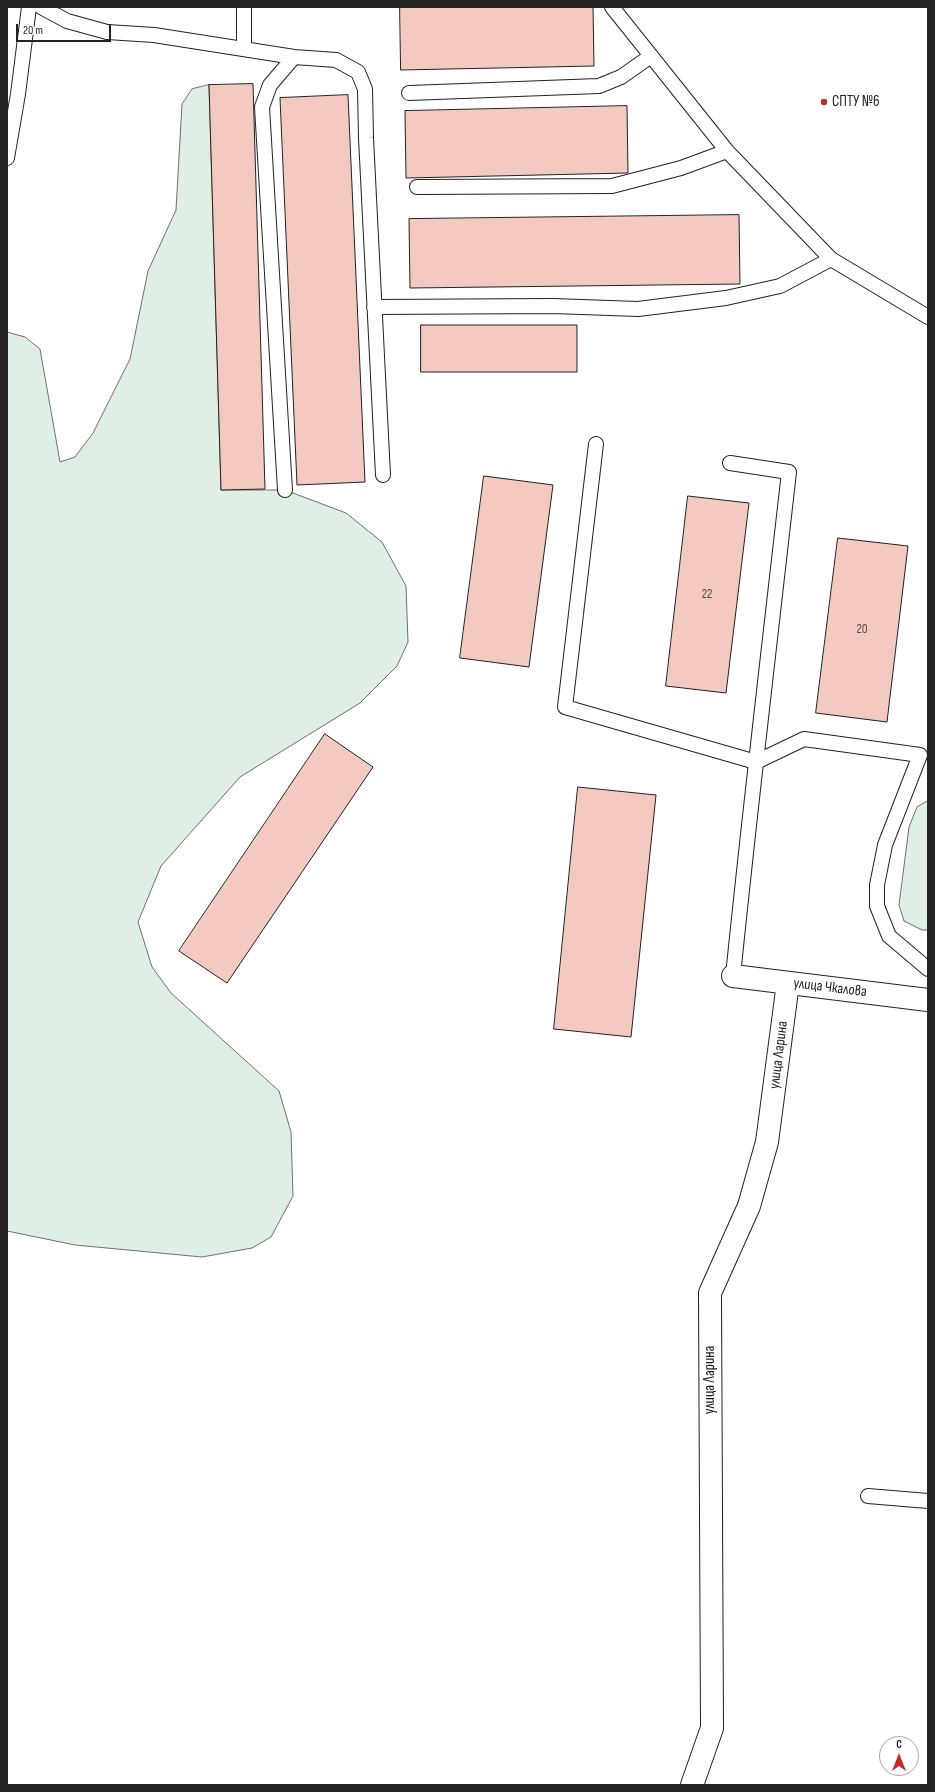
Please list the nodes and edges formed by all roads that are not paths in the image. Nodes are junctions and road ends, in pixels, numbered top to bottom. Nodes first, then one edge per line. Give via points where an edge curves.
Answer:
1 (29, 7) edge
2 (41, 7) edge
3 (244, 7) edge
4 (612, 7) edge
5 (244, 48) junction
6 (651, 56) junction
7 (294, 57) junction
8 (409, 93) dead end
9 (727, 151) junction
10 (7, 158) edge
11 (417, 187) dead end
12 (831, 259) junction
13 (374, 307) junction
14 (928, 317) edge
15 (596, 444) dead end
16 (730, 463) dead end
17 (383, 475) dead end
18 (285, 490) dead end
19 (924, 755) edge
20 (756, 762) junction
21 (928, 969) edge
22 (733, 976) joint
23 (788, 983) junction
24 (928, 1000) edge
25 (868, 1496) dead end
26 (928, 1501) edge
27 (692, 1785) edge

1 - 10 lane
2 - 5 lane via 67,21 106,32 154,35
3 - 5 lane
4 - 6 lane
5 - 7 lane
6 - 8 lane via 621,78 598,86
6 - 9 lane
7 - 13 lane via 336,60 358,72 365,89
7 - 18 lane via 270,85 262,107
9 - 11 lane via 681,168 612,186
9 - 12 lane
12 - 13 lane via 780,286 726,298 638,310 553,306
12 - 14 lane
13 - 17 lane
15 - 20 lane via 565,707
16 - 20 lane via 789,472
19 - 20 lane via 804,740
19 - 21 lane via 885,845 877,886 877,906 889,936
20 - 22 lane
22 - 23 street, улица Чкалова
23 - 24 street, улица Чкалова
23 - 27 street, улица Ларина via 767,1142 749,1206 710,1293 712,1728
25 - 26 lane

